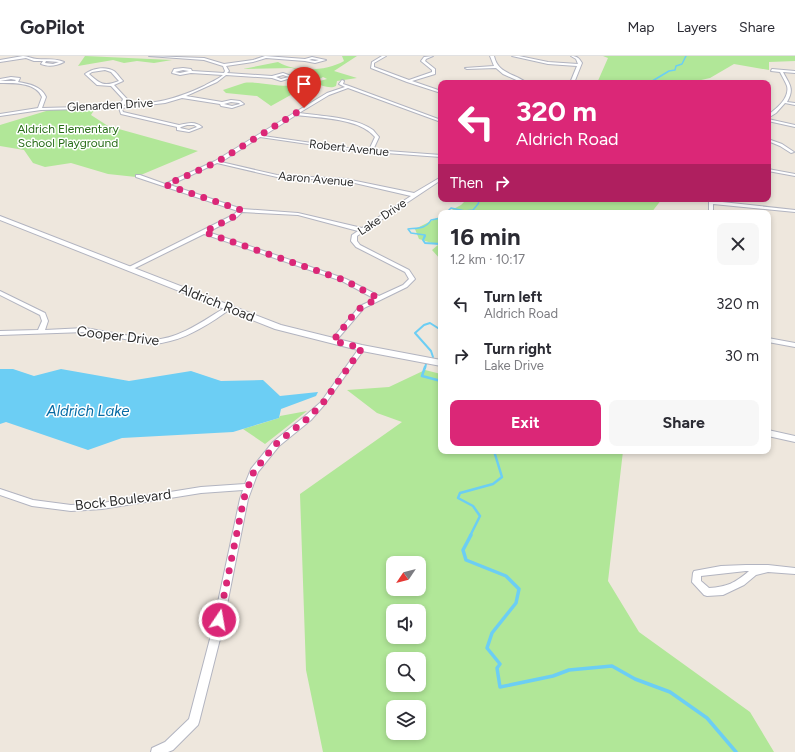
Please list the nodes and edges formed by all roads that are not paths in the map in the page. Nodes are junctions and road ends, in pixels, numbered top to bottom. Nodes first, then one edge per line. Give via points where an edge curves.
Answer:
1 (25, 56) edge
2 (151, 56) edge
3 (267, 56) edge
4 (384, 56) edge
5 (431, 56) edge
6 (492, 56) edge
7 (514, 56) edge
8 (573, 56) edge
9 (305, 60) junction
10 (0, 61) edge
11 (45, 61) junction
12 (224, 65) junction
13 (579, 65) junction
14 (495, 67) junction
15 (467, 68) dead end
16 (772, 70) dead end
17 (781, 71) junction
18 (191, 72) junction
19 (795, 72) edge
20 (225, 75) junction
21 (272, 77) junction
22 (519, 80) edge
23 (573, 80) edge
24 (0, 81) edge
25 (342, 81) dead end
26 (408, 81) junction
27 (112, 85) junction
28 (787, 85) junction
29 (795, 85) edge
30 (348, 87) junction
31 (438, 91) edge
32 (183, 96) junction
33 (783, 102) junction
34 (222, 103) junction
35 (795, 104) edge
36 (121, 106) junction
37 (40, 108) junction
38 (0, 114) edge
39 (294, 114) junction
40 (771, 114) edge
41 (438, 120) edge
42 (771, 121) edge
43 (179, 126) junction
44 (795, 126) edge
45 (258, 136) junction
46 (771, 141) edge
47 (370, 152) junction
48 (792, 152) dead end
49 (438, 156) edge
50 (217, 162) junction
51 (771, 171) edge
52 (795, 175) edge
53 (138, 176) dead end
54 (438, 180) edge
55 (166, 185) junction
56 (415, 195) junction
57 (719, 202) edge
58 (241, 210) junction
59 (795, 211) edge
60 (0, 218) edge
61 (362, 230) junction
62 (204, 232) junction
63 (129, 269) junction
64 (0, 293) edge
65 (378, 298) junction
66 (228, 308) junction
67 (41, 331) junction
68 (0, 333) edge
69 (333, 341) junction
70 (771, 341) edge
71 (795, 345) edge
72 (362, 348) junction
73 (438, 362) edge
74 (771, 434) edge
75 (795, 439) edge
76 (248, 487) junction
77 (0, 492) edge
78 (768, 568) junction
79 (795, 571) edge
80 (170, 749) edge
81 (156, 752) edge

1 - 10 street
1 - 11 street
2 - 12 street via 204,59
3 - 9 street
3 - 12 street
4 - 26 street via 373,63 373,68
5 - 26 street via 423,61 434,70 434,73
6 - 14 street
7 - 13 street via 548,63
8 - 13 street via 579,60
9 - 9 street via 315,58 324,60 315,62
11 - 11 street via 55,60 62,62 50,65 43,64
12 - 20 street via 227,69
13 - 23 street
14 - 15 street
14 - 22 street
16 - 17 street
17 - 19 street
17 - 28 street
18 - 18 street via 185,68 172,72 180,74
18 - 20 street
20 - 21 street
20 - 32 street, Glenarden Drive
21 - 21 street via 283,74 292,76 281,80
24 - 37 street via 32,86 42,92 44,97
25 - 30 street via 341,84
26 - 31 street
27 - 27 street via 96,83 87,74 98,70 110,70 121,80
27 - 36 street via 124,98
28 - 29 street
28 - 33 street via 789,93
30 - 39 street via 328,94
30 - 41 street
32 - 34 street
32 - 36 street, Glenarden Drive via 155,104
33 - 35 street
33 - 40 street
34 - 34 street via 235,101 242,104 229,107 222,106
36 - 37 street, Glenarden Drive
36 - 43 street via 121,112 129,116
37 - 38 street, Glenarden Drive
39 - 45 street
39 - 47 street via 367,127 377,137
42 - 44 street
43 - 43 street via 193,124 200,127 186,131 179,130
45 - 47 street, Robert Avenue
45 - 50 street
46 - 48 street
47 - 49 street, Robert Avenue
50 - 55 street
50 - 56 street, Aaron Avenue via 277,176 346,180
51 - 52 street
53 - 55 street
54 - 56 street, Lake Drive
55 - 58 street
56 - 61 street, Lake Drive
57 - 59 street
58 - 61 street via 298,214
58 - 62 street via 235,216
60 - 63 main road, Aldrich Road
61 - 65 street, Lake Drive via 355,235 355,243 412,276 412,281 408,284
62 - 63 street
62 - 65 street via 344,280
63 - 66 main road, Aldrich Road
64 - 67 street via 43,314 45,320
65 - 69 street, Lake Drive via 357,310
66 - 67 street, Cooper Drive via 178,338 164,341 153,342 85,330
66 - 69 main road, Aldrich Road via 278,327
67 - 68 street, Cooper Drive
69 - 72 main road, Aldrich Road
70 - 71 street
72 - 73 main road, Aldrich Road
72 - 76 street via 323,403 266,454 254,471
74 - 75 main road
76 - 77 street, Bock Boulevard via 201,490 76,508 37,504
76 - 80 street via 199,707 194,722
78 - 78 street via 712,570 697,573 697,582 707,592 724,591 741,583 753,573
78 - 79 street
80 - 81 street

